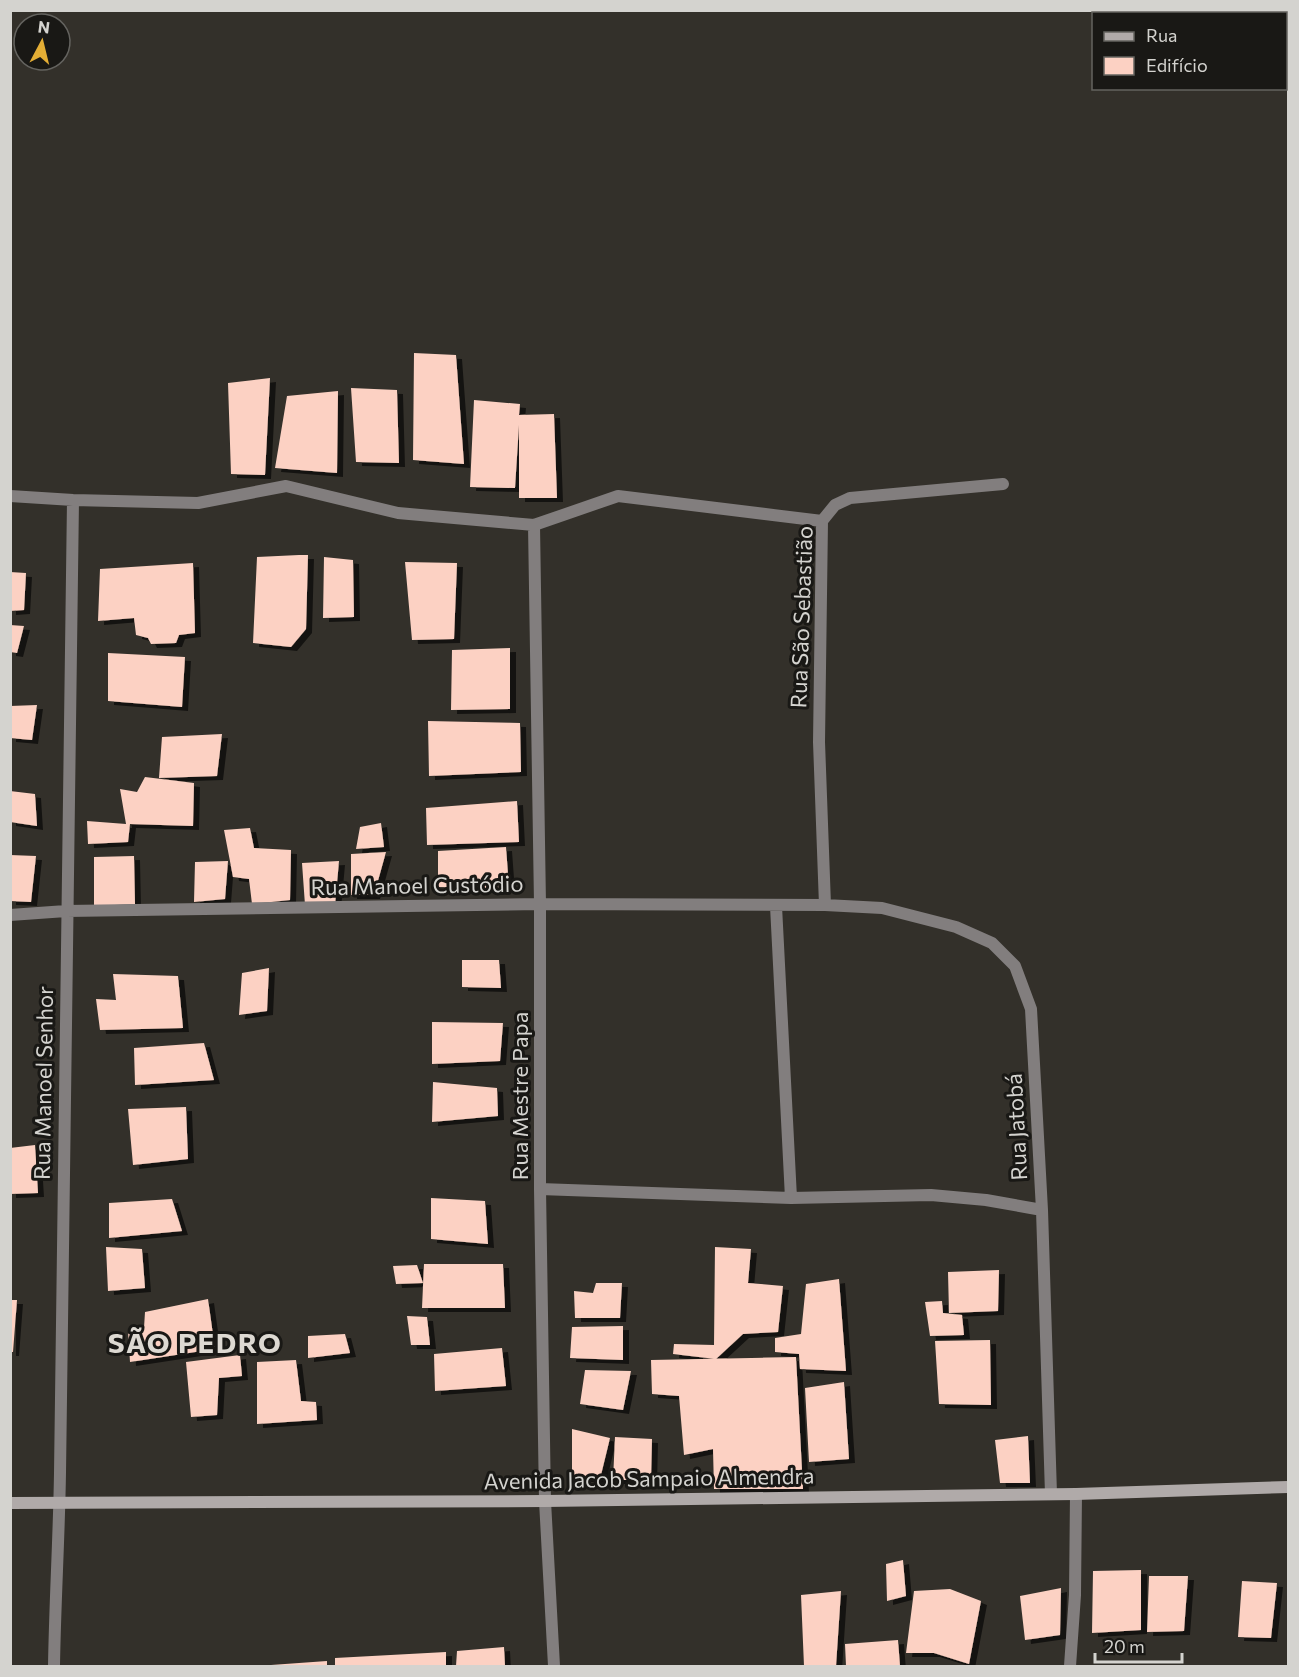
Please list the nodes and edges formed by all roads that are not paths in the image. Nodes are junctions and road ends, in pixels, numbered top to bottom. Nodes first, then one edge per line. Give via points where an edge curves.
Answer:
1 (1003, 484) dead end
2 (10, 496) edge
3 (73, 500) junction
4 (822, 521) junction
5 (534, 525) junction
6 (540, 904) junction
7 (825, 905) junction
8 (776, 906) junction
9 (66, 911) junction
10 (10, 915) edge
11 (540, 1189) junction
12 (790, 1198) junction
13 (1042, 1210) junction
14 (1288, 1487) edge
15 (1051, 1494) junction
16 (1076, 1494) junction
17 (545, 1501) junction
18 (59, 1502) junction
19 (10, 1503) edge
20 (54, 1666) edge
21 (554, 1666) edge
22 (1070, 1666) edge

1 - 4 street, Rua São Sebastião via 850,498 835,505
2 - 3 street
3 - 5 street via 198,503 286,486 398,513
3 - 9 street, Rua Manoel Senhor
4 - 5 street via 618,496
4 - 7 street, Rua São Sebastião via 819,742
5 - 6 street, Rua Mestre Papa
6 - 8 street, Rua Manoel Custódio
6 - 9 street, Rua Manoel Custódio
6 - 11 street, Rua Mestre Papa
7 - 8 street, Rua Manoel Custódio
7 - 13 street, Rua Jatobá via 882,908 956,927 992,943 1015,966 1031,1009
8 - 12 street
9 - 10 street, Rua Manoel Custódio
9 - 18 street, Rua Manoel Senhor
11 - 12 street
11 - 17 street, Rua Mestre Papa
12 - 13 street via 931,1195
13 - 15 street, Rua Jatobá
14 - 16 main road, Avenida Jacob Sampaio Almendra
15 - 16 main road, Avenida Jacob Sampaio Almendra
15 - 17 main road, Avenida Jacob Sampaio Almendra
16 - 22 street
17 - 18 main road, Avenida Jacob Sampaio Almendra
17 - 21 street, Rua Mestre Papa
18 - 19 main road, Avenida Jacob Sampaio Almendra
18 - 20 street, Rua Manoel Senhor

